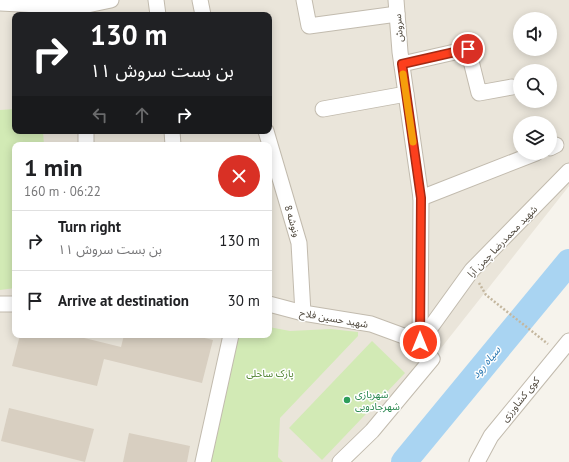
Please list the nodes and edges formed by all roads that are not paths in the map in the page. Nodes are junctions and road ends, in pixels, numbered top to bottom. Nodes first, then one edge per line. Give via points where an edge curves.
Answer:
1 (156, 0) edge
2 (200, 0) edge
3 (304, 0) edge
4 (103, 1) edge
5 (0, 4) edge
6 (396, 7) edge
7 (78, 11) edge
8 (158, 12) edge
9 (202, 12) edge
10 (402, 64) junction
11 (512, 87) dead end
12 (406, 94) junction
13 (323, 109) dead end
14 (272, 151) edge
15 (518, 160) edge
16 (569, 172) edge
17 (421, 198) junction
18 (0, 304) edge
19 (12, 304) edge
20 (272, 305) edge
21 (303, 313) junction
22 (230, 338) edge
23 (569, 341) edge
24 (420, 342) junction
25 (203, 462) edge
26 (340, 462) edge
27 (477, 462) edge

1 - 8 street
2 - 9 street
3 - 6 street via 309,26
4 - 7 street
5 - 7 street
6 - 10 street, سروش
10 - 11 street via 468,49 479,93
10 - 12 street, سروش
12 - 13 street
12 - 17 street, سروش
14 - 21 street, ونوشه 8 via 299,243
15 - 17 street
16 - 24 street, شهید محمدرضا چمن آرا via 472,270
17 - 24 street, سروش
18 - 19 street
20 - 21 street, شهید حسین فلاح
21 - 24 street, شهید حسین فلاح via 371,324
22 - 25 street
23 - 27 street, کوی کشاورزی via 491,436
24 - 26 street via 432,359 372,431

